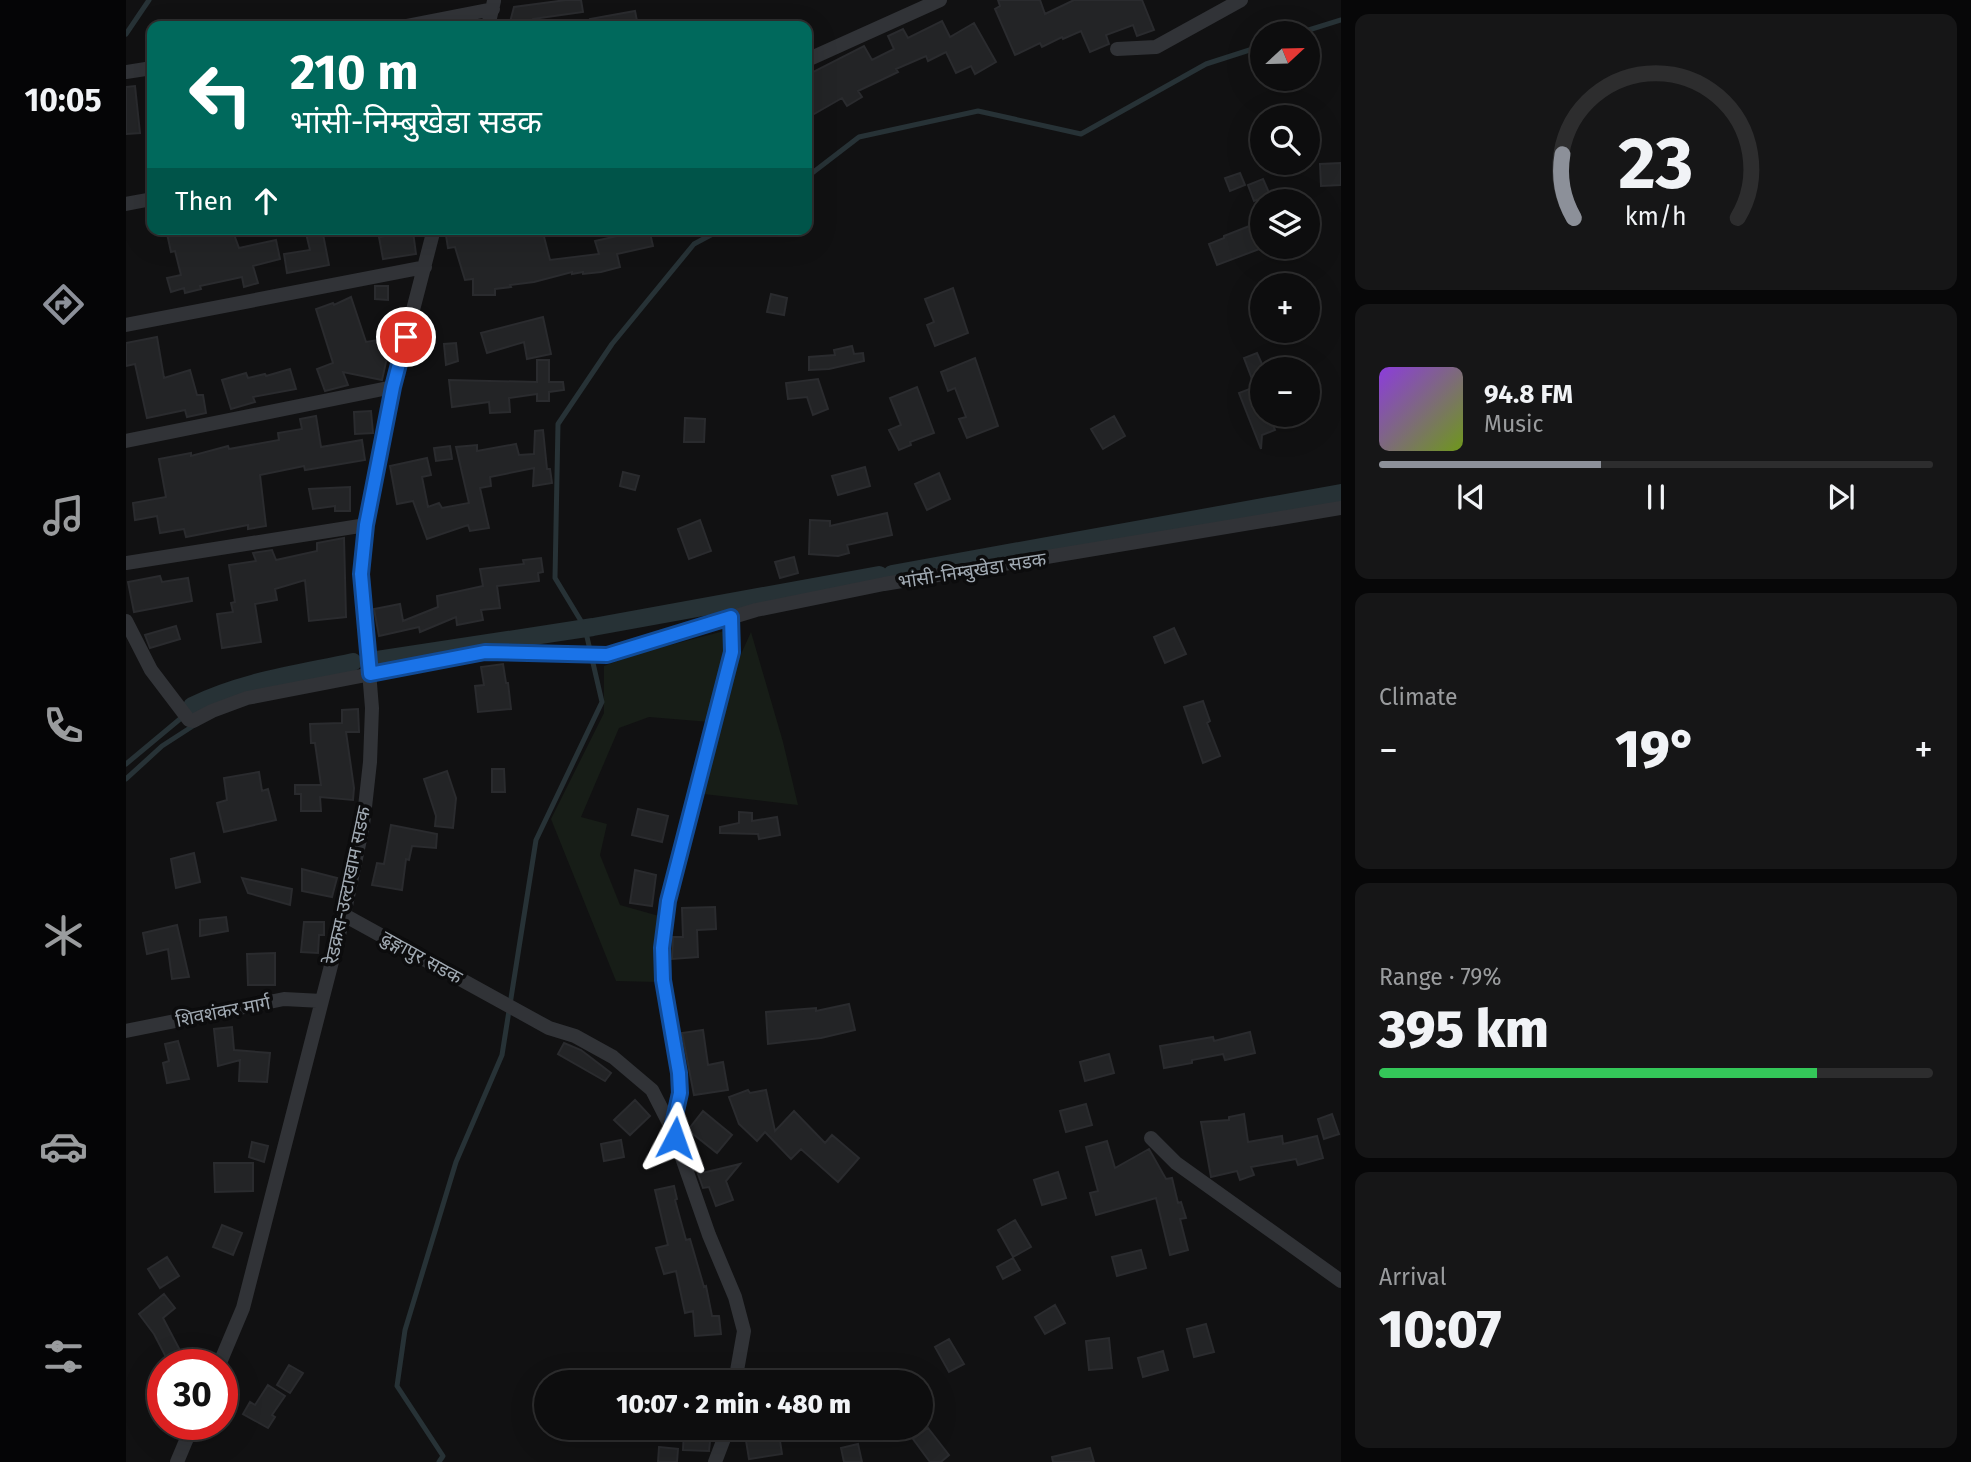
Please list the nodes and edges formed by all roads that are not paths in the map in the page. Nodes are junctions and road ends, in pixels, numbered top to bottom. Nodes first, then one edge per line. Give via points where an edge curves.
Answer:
1 (940, 0) edge
2 (1241, 0) edge
3 (493, 4) edge
4 (426, 21) edge
5 (1117, 49) dead end
6 (812, 58) edge
7 (147, 69) edge
8 (126, 72) edge
9 (147, 200) edge
10 (126, 204) edge
11 (433, 235) edge
12 (425, 267) junction
13 (126, 325) edge
14 (393, 387) junction
15 (126, 441) edge
16 (1341, 508) edge
17 (366, 525) junction
18 (126, 564) edge
19 (731, 617) junction
20 (126, 621) edge
21 (370, 674) junction
22 (344, 915) junction
23 (322, 1001) junction
24 (126, 1031) edge
25 (672, 1129) junction
26 (1151, 1138) dead end
27 (1341, 1281) edge
28 (226, 1349) edge
29 (737, 1370) edge
30 (186, 1440) edge
31 (723, 1440) edge
32 (177, 1462) edge
33 (715, 1462) edge

1 - 6 street
2 - 5 street via 1156,47
3 - 4 street
7 - 8 street
9 - 10 street
11 - 12 street, रेडक्रस-उल्टाखाम सडक
12 - 13 street
12 - 14 street, रेडक्रस-उल्टाखाम सडक
14 - 15 street
14 - 17 street, रेडक्रस-उल्टाखाम सडक
16 - 19 street, भांसी-निम्बुखेडा सडक via 884,584
17 - 18 street
17 - 21 street, रेडक्रस-उल्टाखाम सडक via 361,574
19 - 21 street, भांसी-निम्बुखेडा सडक via 607,655 485,652
19 - 25 street via 732,652 668,901 662,948 680,1083
20 - 21 street via 151,670 193,721 247,698
21 - 22 street, रेडक्रस-उल्टाखाम सडक via 363,825
22 - 23 street, रेडक्रस-उल्टाखाम सडक
22 - 25 street, ढुङ्गापुर सडक via 549,1028 575,1036 612,1057 652,1090
23 - 24 street, शिवशंकर मार्ग via 284,999
23 - 28 street, रेडक्रस-उल्टाखाम सडक via 243,1308
25 - 29 street via 735,1297 744,1331
26 - 27 street via 1176,1163
30 - 32 street
31 - 33 street

